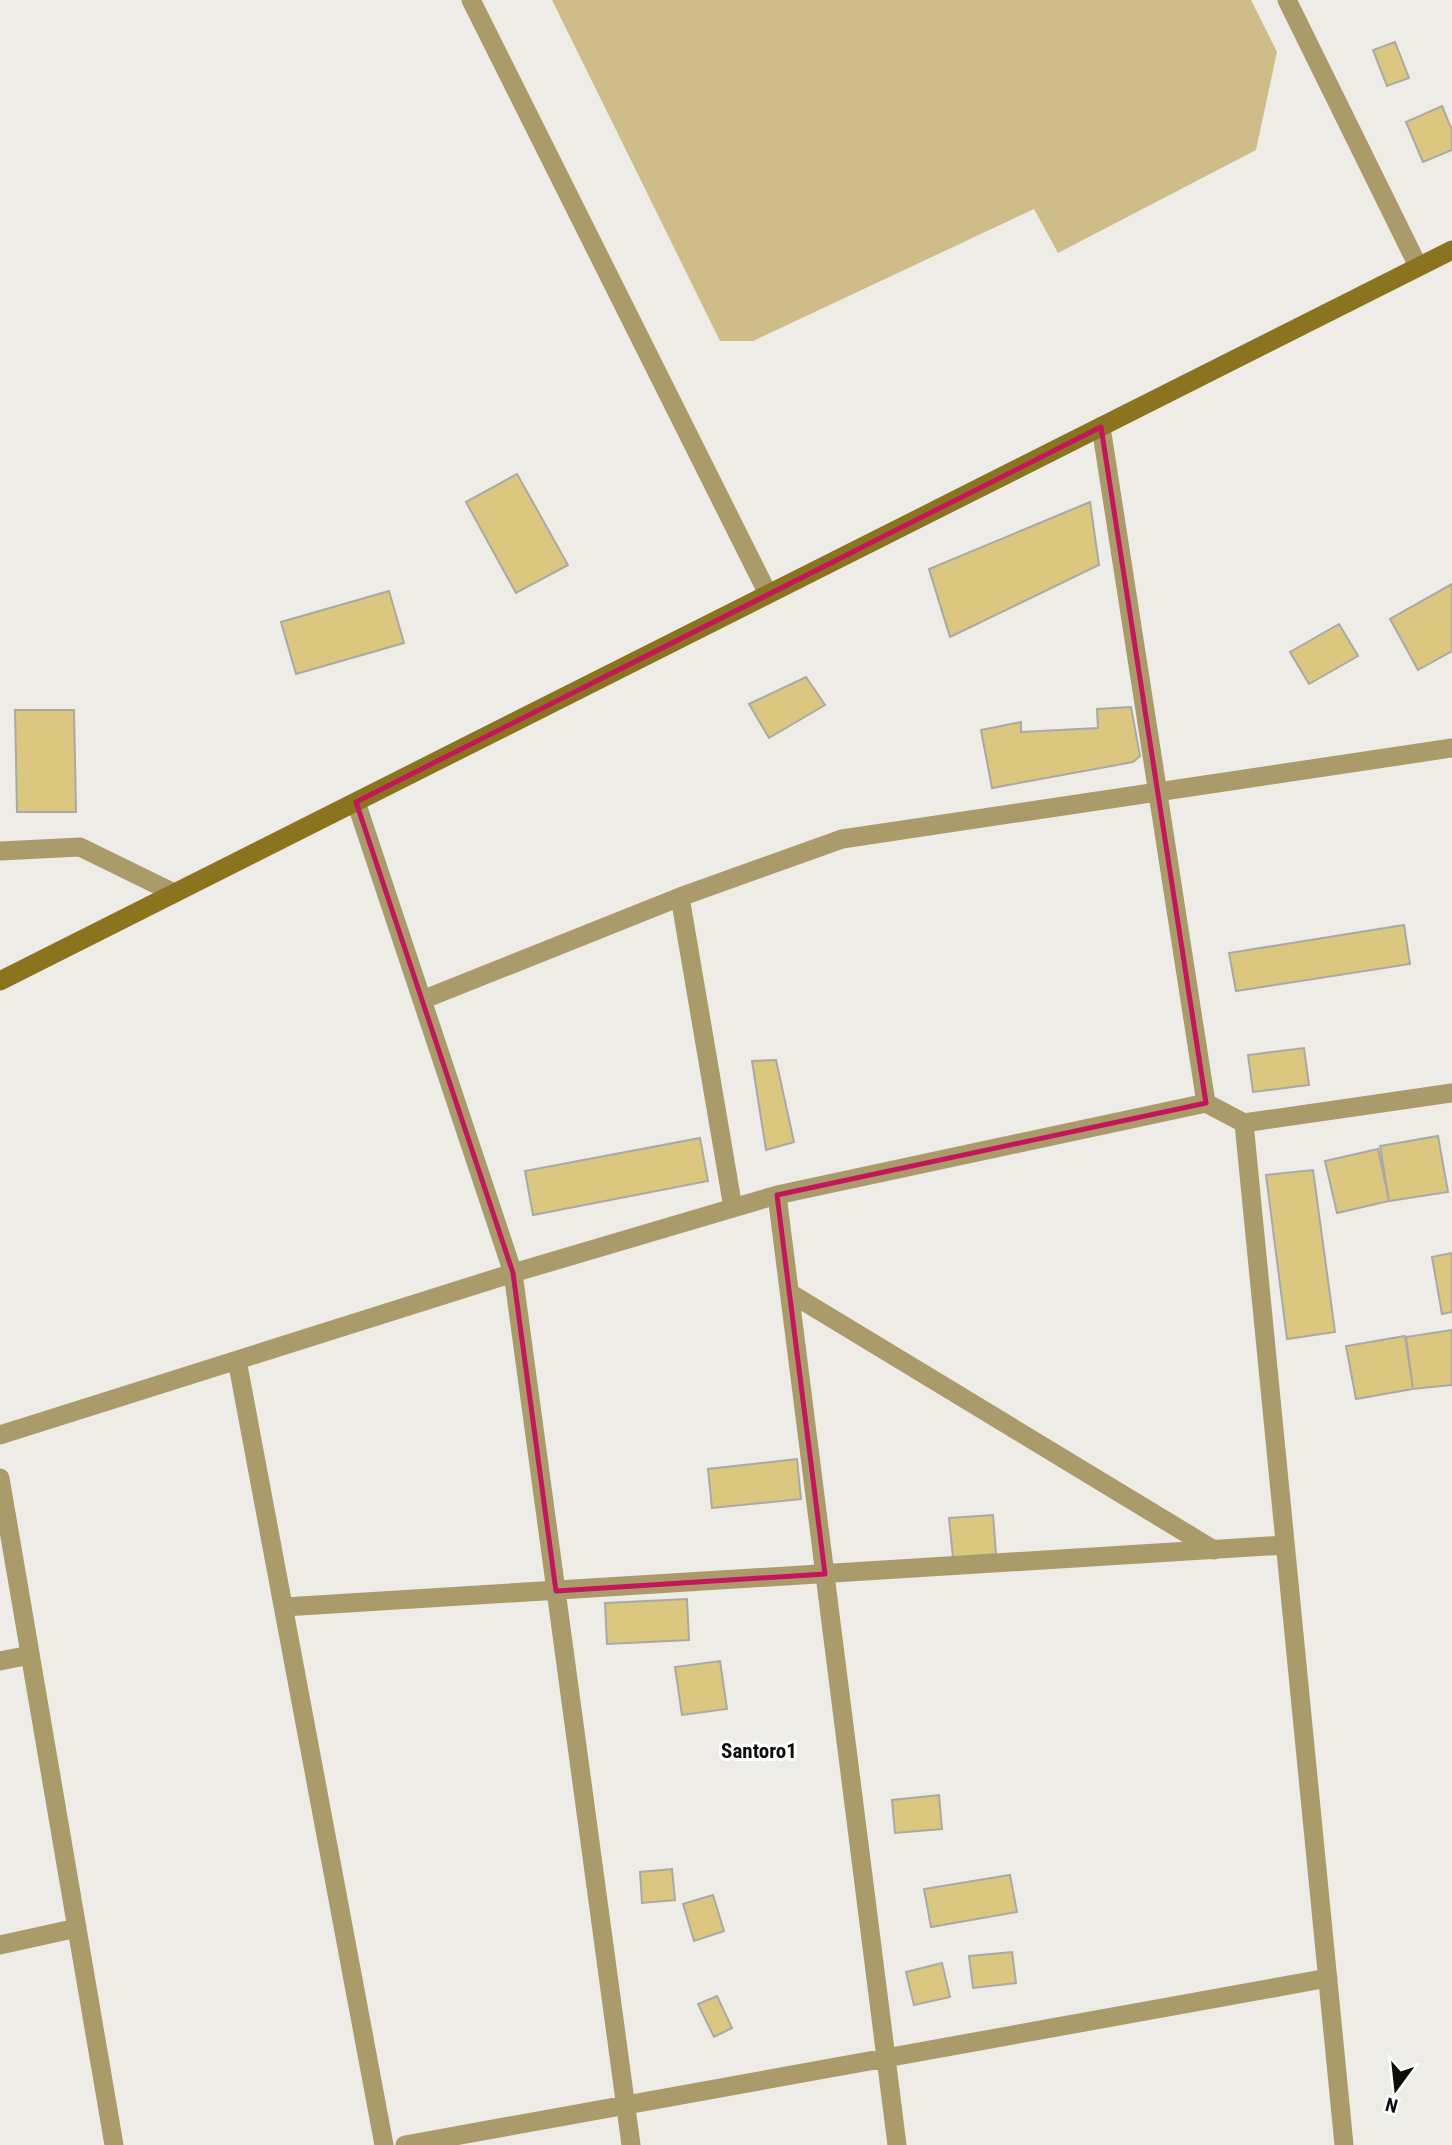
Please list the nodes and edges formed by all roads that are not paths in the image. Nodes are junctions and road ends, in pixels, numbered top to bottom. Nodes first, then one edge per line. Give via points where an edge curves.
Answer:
1 (471, 0) edge
2 (1287, 0) edge
3 (1452, 250) edge
4 (1418, 267) junction
5 (1101, 427) junction
6 (768, 594) junction
7 (1452, 748) edge
8 (1157, 792) junction
9 (356, 802) junction
10 (0, 851) edge
11 (174, 893) junction
12 (680, 897) junction
13 (0, 981) edge
14 (422, 1000) junction
15 (1452, 1093) edge
16 (1206, 1103) junction
17 (1244, 1123) junction
18 (777, 1195) junction
19 (733, 1208) junction
20 (513, 1273) junction
21 (790, 1293) junction
22 (237, 1360) junction
23 (0, 1435) edge
24 (0, 1478) edge
25 (1285, 1545) junction
26 (1214, 1550) junction
27 (825, 1574) junction
28 (556, 1591) junction
29 (284, 1607) junction
30 (30, 1655) junction
31 (0, 1661) edge
32 (77, 1928) junction
33 (0, 1945) edge
34 (1328, 1978) junction
35 (886, 2058) junction
36 (626, 2105) junction
37 (114, 2145) edge
38 (384, 2145) edge
39 (405, 2145) edge
40 (631, 2145) edge
41 (897, 2145) edge
42 (1344, 2145) edge

1 - 6 street
2 - 4 street
3 - 4 main road
4 - 5 main road
5 - 6 main road
5 - 8 street
6 - 9 main road
7 - 8 street
8 - 12 street via 842,839
8 - 16 street
9 - 11 main road
9 - 14 street
10 - 11 street via 80,847
11 - 13 main road
12 - 14 street
12 - 19 street
14 - 20 street
15 - 17 street
16 - 17 street
16 - 18 street
17 - 25 street
18 - 19 street
18 - 21 street
19 - 20 street
20 - 22 street
20 - 28 street
21 - 26 street
21 - 27 street
22 - 23 street
22 - 29 street
24 - 30 street
25 - 26 street
25 - 34 street
26 - 27 street
27 - 28 street
27 - 35 street
28 - 29 street
28 - 36 street
29 - 38 street
30 - 31 street
30 - 32 street
32 - 33 street
32 - 37 street
34 - 35 street
34 - 42 street
35 - 36 street
35 - 41 street
36 - 39 street
36 - 40 street

